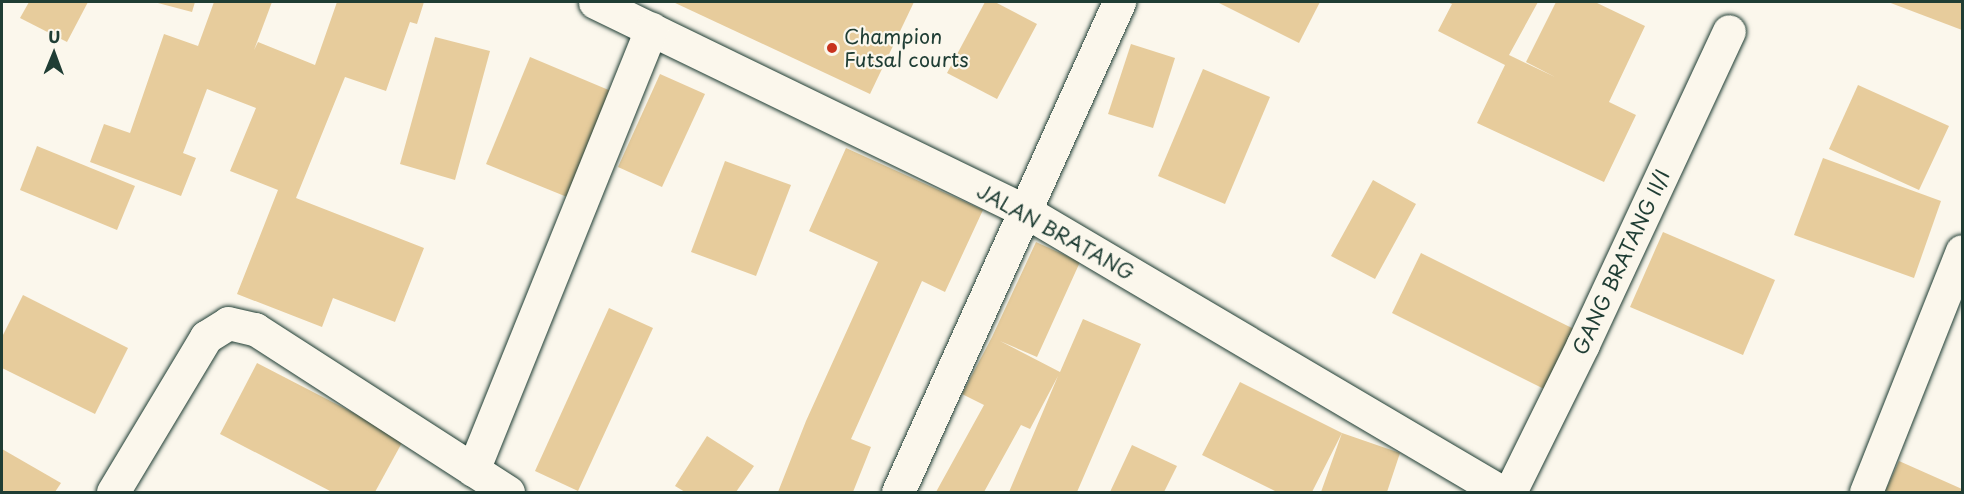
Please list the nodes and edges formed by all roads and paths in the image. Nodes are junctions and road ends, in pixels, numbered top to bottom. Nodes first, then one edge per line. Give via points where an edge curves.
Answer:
1 (595, 2) edge
2 (1119, 2) edge
3 (651, 29) junction
4 (1729, 30) dead end
5 (1025, 211) junction
6 (1962, 251) edge
7 (473, 470) junction
8 (113, 492) edge
9 (508, 492) edge
10 (898, 492) edge
11 (1501, 492) edge
12 (1510, 492) edge
13 (1866, 492) edge

1 - 3 street, JALAN BRATANG
2 - 5 street
3 - 5 street, JALAN BRATANG
3 - 7 street
4 - 12 street, GANG BRATANG II/I via 1556,402
5 - 10 street
5 - 11 street, JALAN BRATANG
6 - 13 street
7 - 8 street via 255,329 228,323 206,336
7 - 9 street

